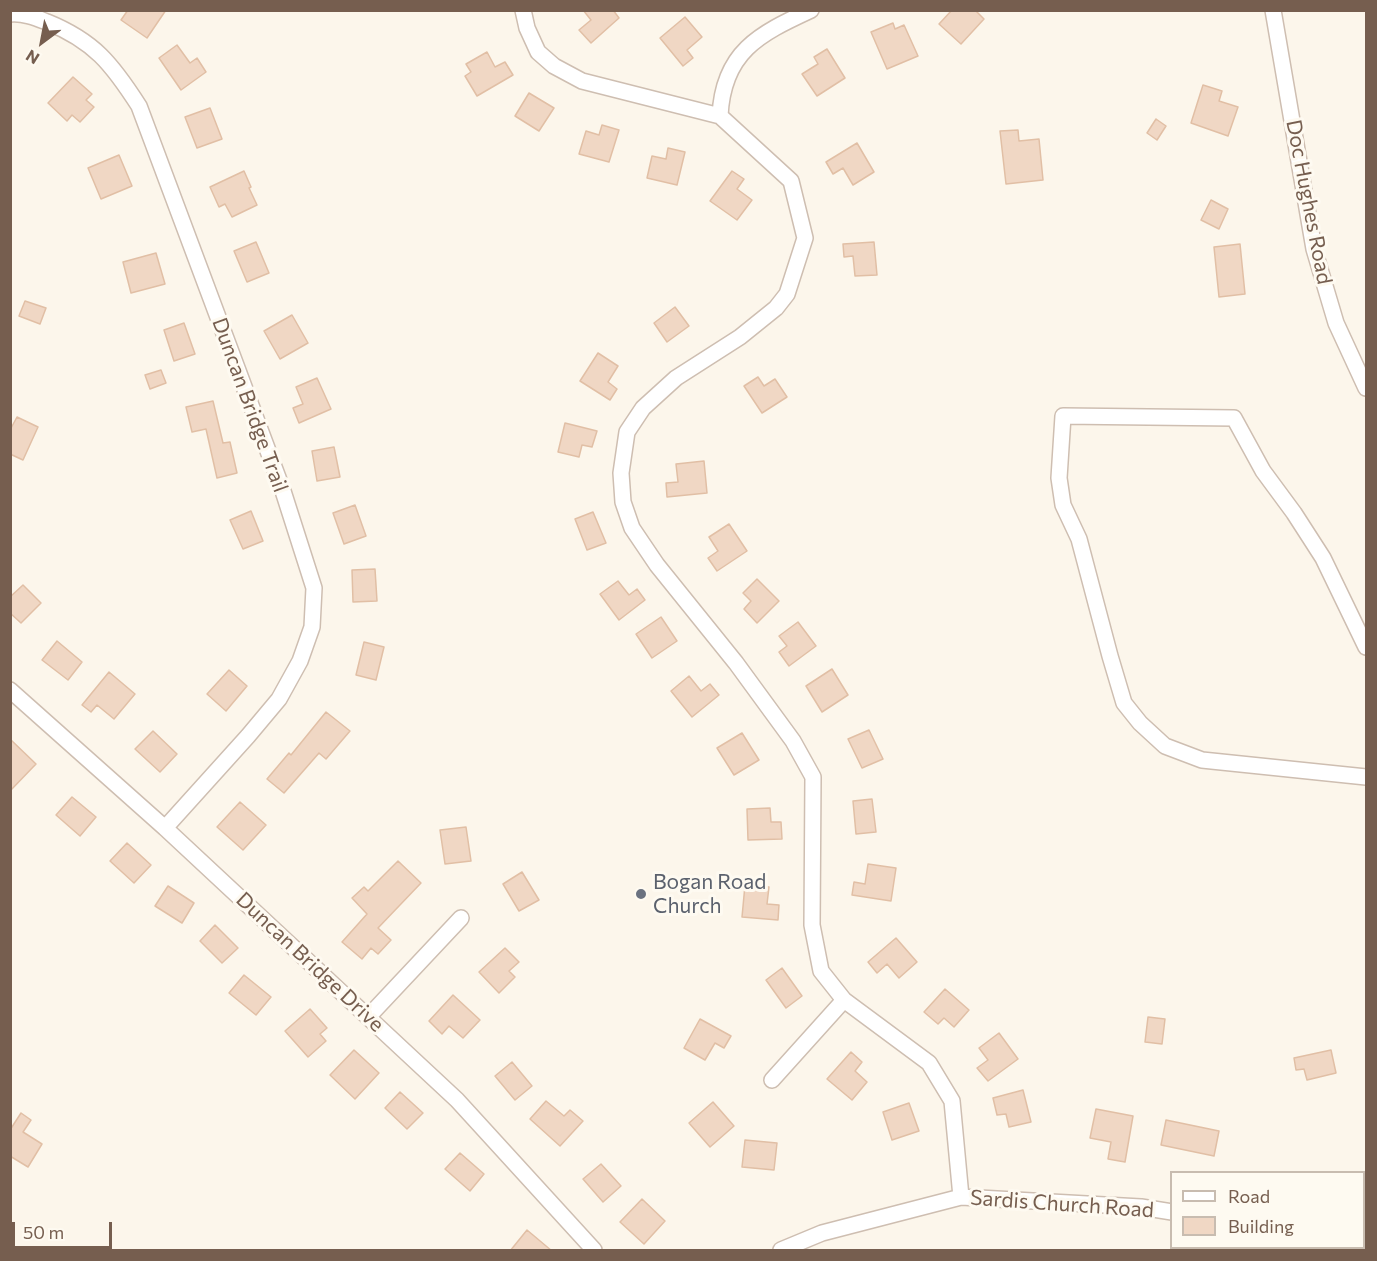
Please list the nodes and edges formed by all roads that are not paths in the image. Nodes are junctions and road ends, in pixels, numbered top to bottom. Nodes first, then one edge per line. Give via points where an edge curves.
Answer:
1 (523, 10) edge
2 (811, 10) edge
3 (1273, 10) edge
4 (10, 14) edge
5 (720, 116) junction
6 (1366, 388) edge
7 (1366, 647) edge
8 (10, 690) edge
9 (1366, 777) edge
10 (165, 828) junction
11 (461, 918) dead end
12 (844, 1000) junction
13 (369, 1016) junction
14 (772, 1080) dead end
15 (961, 1197) junction
16 (1170, 1212) edge
17 (594, 1251) edge
18 (781, 1251) edge

1 - 5 street via 538,52 554,66 582,81
2 - 5 street via 776,26 742,51 727,78
3 - 6 street, Doc Hughes Road via 1314,249 1336,324
4 - 10 street, Duncan Bridge Trail via 23,13 68,31 96,50 117,72 139,106 283,491 314,588 312,627 300,661 279,699
5 - 12 street via 791,181 805,238 787,294 776,308 740,337 676,378 643,408 627,432 621,473 623,502 632,528 657,565 736,663 793,741 813,777 812,925 821,971
7 - 9 street via 1323,558 1263,471 1234,418 1063,416 1059,478 1063,505 1079,539 1124,703 1140,723 1165,746 1202,760
8 - 10 street, Duncan Bridge Drive
10 - 13 street, Duncan Bridge Drive
11 - 13 street
12 - 14 street
12 - 15 street via 929,1063 952,1101
13 - 17 street, Duncan Bridge Drive via 457,1100
15 - 16 street, Sardis Church Road
15 - 18 street, Sardis Church Road via 822,1233

